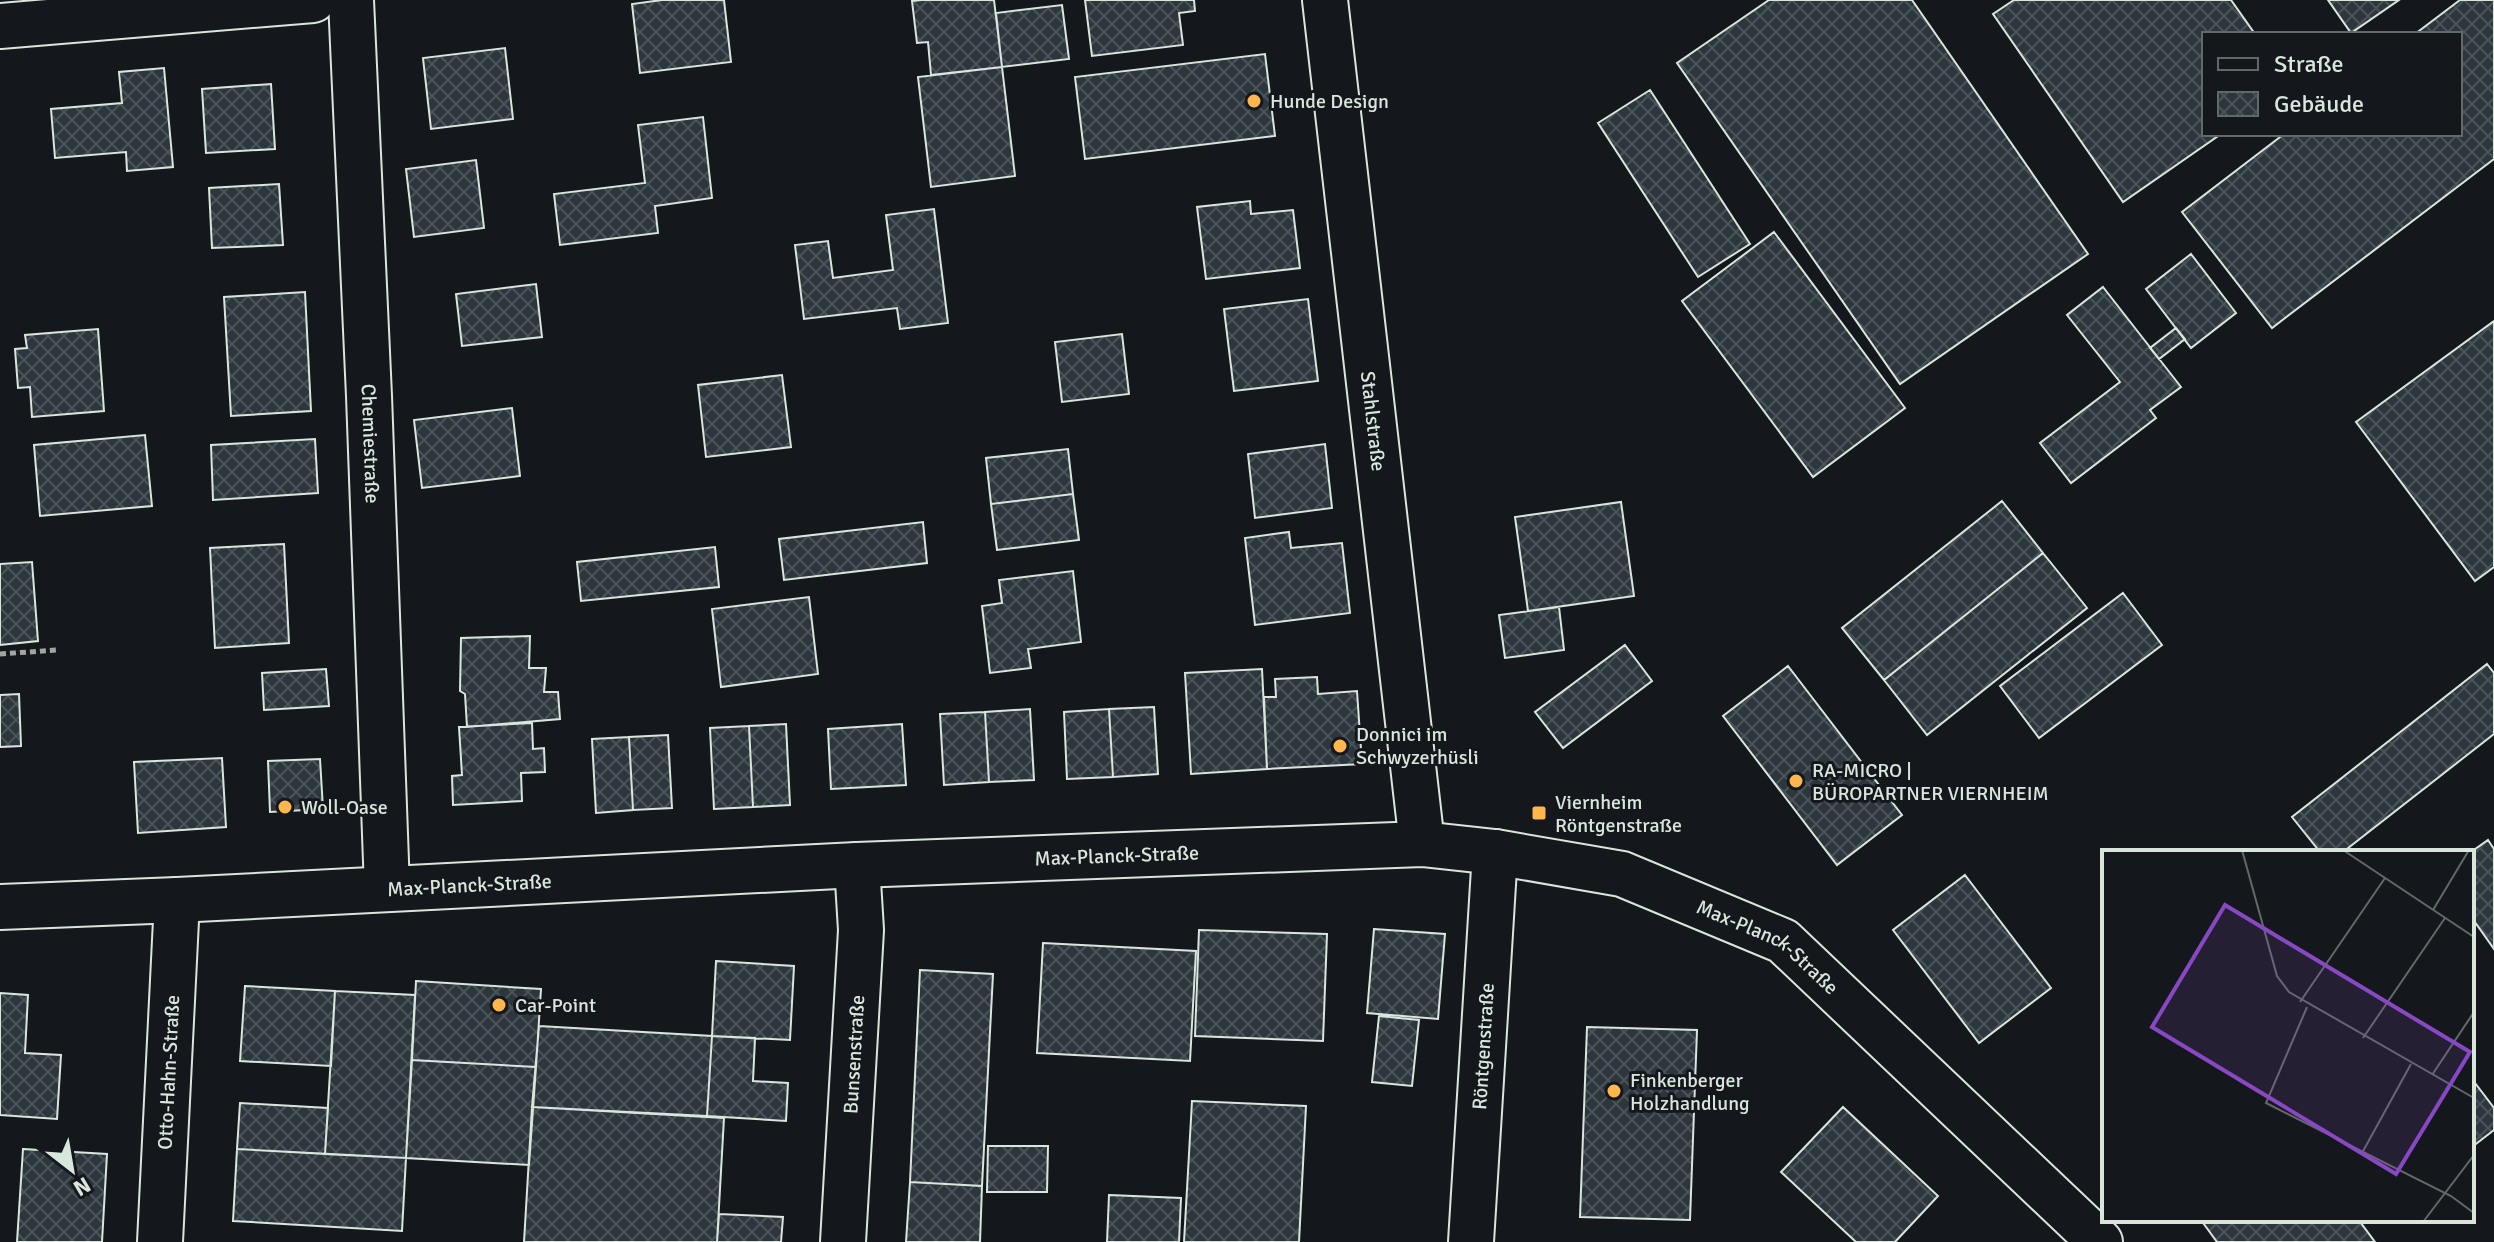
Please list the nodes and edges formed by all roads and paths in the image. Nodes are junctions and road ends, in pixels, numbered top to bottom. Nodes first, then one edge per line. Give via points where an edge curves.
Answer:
1 (313, 0) edge
2 (351, 0) edge
3 (1325, 0) edge
4 (0, 26) edge
5 (57, 650) dead end
6 (0, 654) edge
7 (1422, 844) junction
8 (1495, 852) junction
9 (857, 865) junction
10 (387, 889) junction
11 (177, 900) junction
12 (0, 907) edge
13 (160, 1242) edge
14 (843, 1242) edge
15 (1471, 1242) edge
16 (2100, 1242) edge

1 - 4 street
2 - 10 street, Chemiestraße
3 - 7 street, Stahlstraße
5 - 6 path
7 - 8 street, Max-Planck-Straße
7 - 9 street, Max-Planck-Straße
8 - 15 street, Röntgenstraße
8 - 16 street, Max-Planck-Straße via 1622,874 1783,941
9 - 10 street, Max-Planck-Straße
9 - 14 street, Bunsenstraße via 861,930
10 - 11 street, Max-Planck-Straße
11 - 12 street, Max-Planck-Straße
11 - 13 street, Otto-Hahn-Straße

